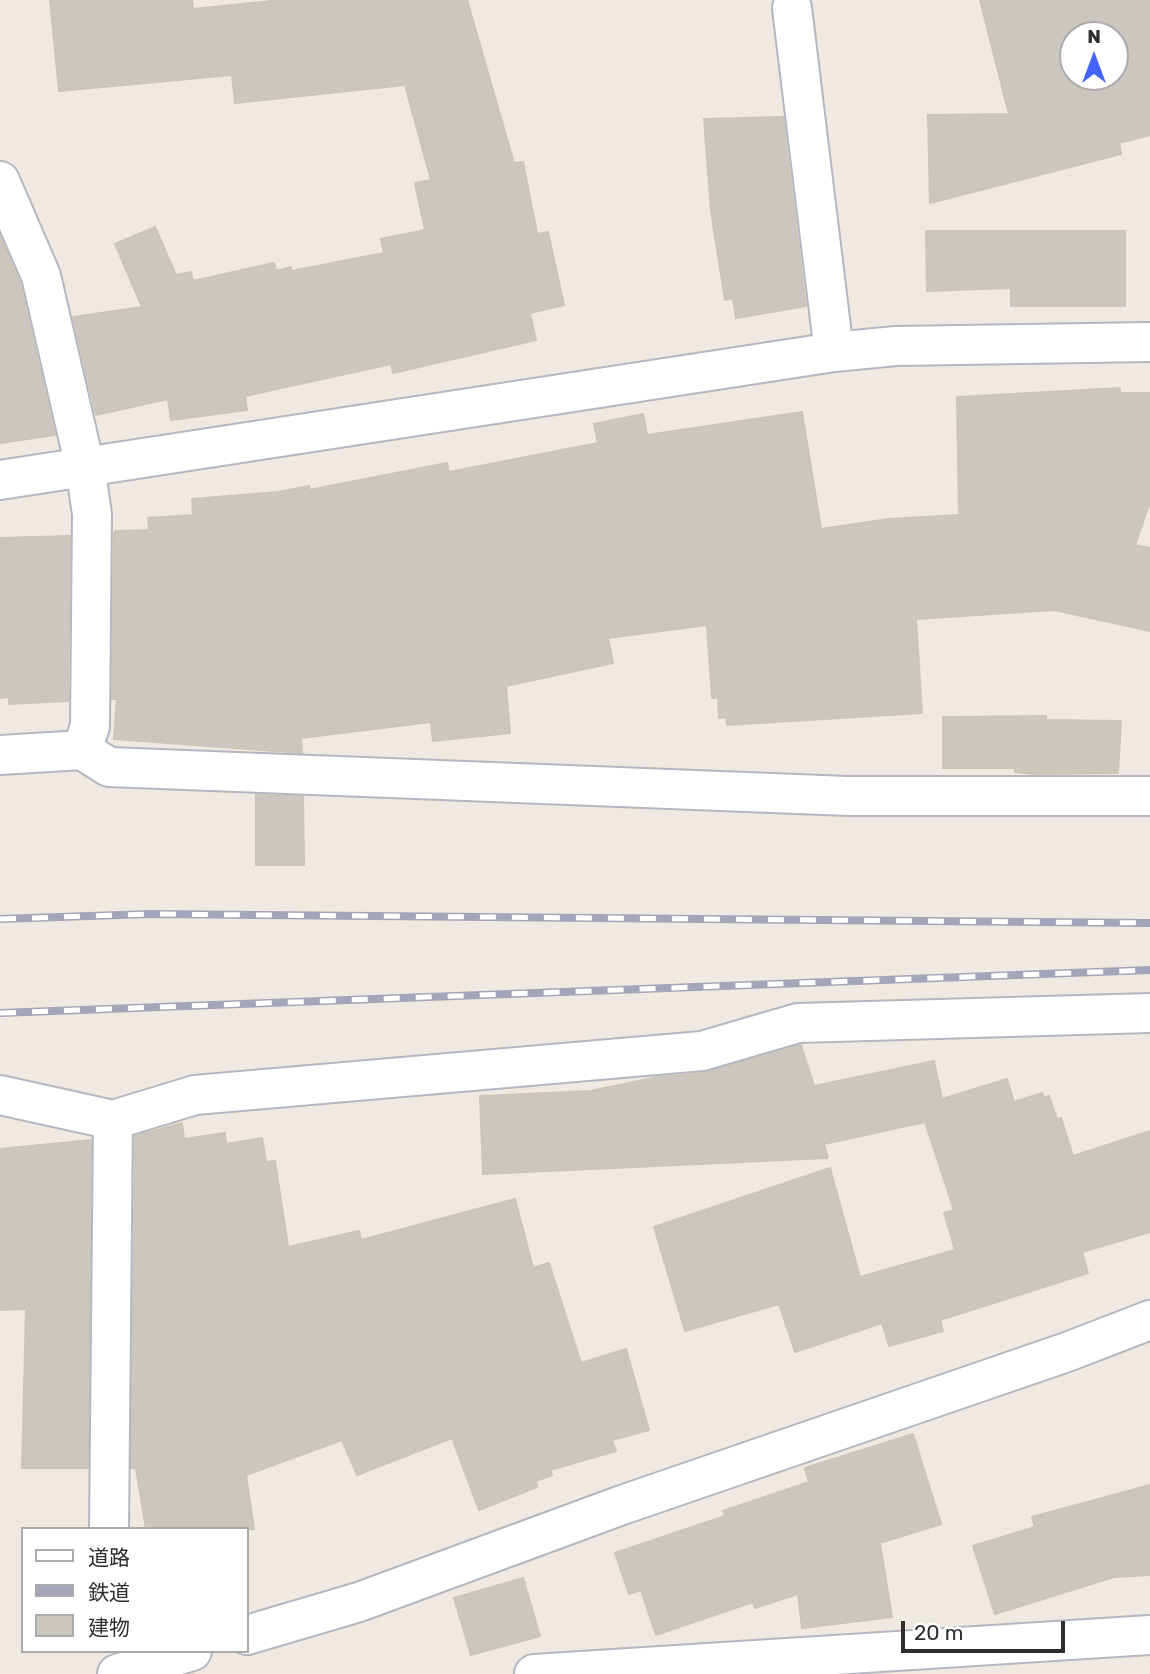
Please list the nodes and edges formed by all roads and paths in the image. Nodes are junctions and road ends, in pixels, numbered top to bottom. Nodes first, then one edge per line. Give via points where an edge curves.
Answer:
1 (792, 8) dead end
2 (0, 181) edge
3 (1150, 342) edge
4 (834, 352) junction
5 (85, 467) junction
6 (0, 480) edge
7 (82, 750) junction
8 (0, 755) edge
9 (1150, 796) edge
10 (1150, 1013) edge
11 (0, 1095) edge
12 (113, 1120) junction
13 (1150, 1320) edge
14 (109, 1527) edge
15 (248, 1635) edge
16 (1150, 1635) edge
17 (184, 1653) edge
18 (125, 1668) edge
19 (534, 1674) edge

1 - 4 street
2 - 5 street via 41,276
3 - 4 street via 896,345
4 - 5 street
5 - 6 street
5 - 7 street via 92,514 92,663 90,726
7 - 8 street
7 - 9 street via 109,767 848,796
10 - 12 street via 798,1023 702,1051 195,1095
11 - 12 street
12 - 14 street
13 - 15 street via 359,1602
16 - 19 street
17 - 18 street

